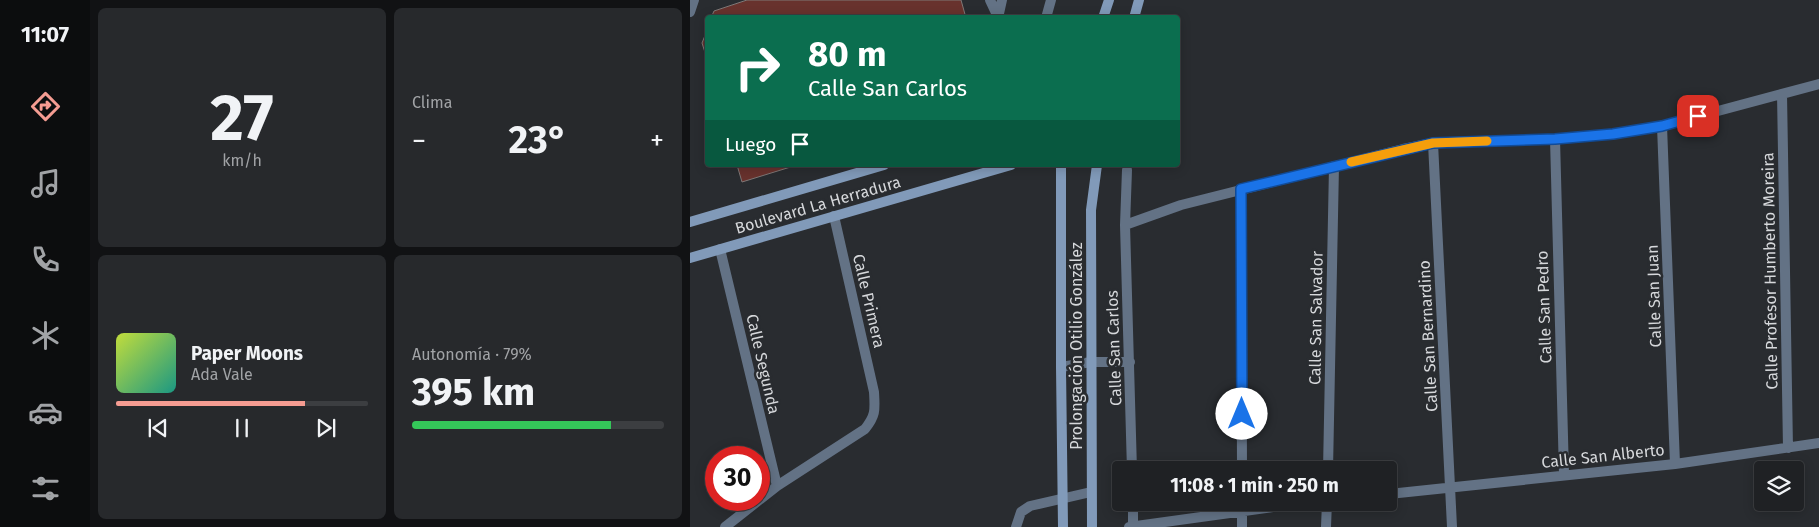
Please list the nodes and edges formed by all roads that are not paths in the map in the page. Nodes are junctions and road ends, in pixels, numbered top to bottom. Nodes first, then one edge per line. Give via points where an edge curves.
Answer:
1 (694, 0) edge
2 (990, 0) edge
3 (1002, 0) edge
4 (1051, 0) edge
5 (1109, 0) edge
6 (1139, 0) edge
7 (690, 12) edge
8 (997, 15) edge
9 (998, 15) edge
10 (1047, 15) edge
11 (1104, 15) edge
12 (1135, 15) edge
13 (1819, 84) edge
14 (1782, 94) junction
15 (1662, 126) junction
16 (1555, 139) junction
17 (1433, 143) junction
18 (1334, 166) junction
19 (877, 167) edge
20 (1004, 167) edge
21 (1061, 167) edge
22 (1097, 167) edge
23 (1128, 170) dead end
24 (1241, 189) junction
25 (834, 216) junction
26 (690, 222) edge
27 (1125, 224) junction
28 (720, 249) junction
29 (690, 258) edge
30 (1091, 362) junction
31 (1130, 362) junction
32 (1061, 367) junction
33 (1819, 443) edge
34 (1788, 448) junction
35 (1132, 461) edge
36 (1242, 461) edge
37 (1328, 461) edge
38 (1676, 464) junction
39 (1564, 474) junction
40 (777, 486) junction
41 (1451, 487) junction
42 (1091, 492) junction
43 (1397, 493) edge
44 (1063, 498) junction
45 (1133, 511) edge
46 (1220, 511) edge
47 (1242, 511) edge
48 (1327, 511) edge
49 (725, 527) edge
50 (1016, 527) edge
51 (1063, 527) edge
52 (1092, 527) edge
53 (1132, 527) edge
54 (1242, 527) edge
55 (1326, 527) edge
56 (1452, 527) edge

1 - 7 street
2 - 8 street
3 - 9 street
4 - 10 street
5 - 11 main road
6 - 12 main road
13 - 14 street
14 - 15 street
14 - 34 street, Calle Profesor Humberto Moreira
15 - 16 street
15 - 38 street, Calle San Juan
16 - 17 street
16 - 39 street, Calle San Pedro
17 - 18 street
17 - 41 street, Calle San Bernardino
18 - 24 street
18 - 37 street, Calle San Salvador
19 - 26 main road, Boulevard La Herradura
20 - 25 main road, Boulevard La Herradura
21 - 32 main road, Prolongación Otilio González
22 - 30 main road, Prolongación Otilio González via 1091,210
23 - 27 street, Calle San Carlos
24 - 27 street via 1181,204
24 - 36 street
25 - 28 main road, Boulevard La Herradura
25 - 40 street, Calle Primera via 874,392 873,419 865,429
27 - 31 street, Calle San Carlos
28 - 29 main road, Boulevard La Herradura
28 - 40 street, Calle Segunda
30 - 31 street
30 - 32 street
30 - 42 main road, Prolongación Otilio González
31 - 35 street, Calle San Carlos
32 - 44 main road, Prolongación Otilio González
33 - 34 street, Calle San Alberto
34 - 38 street, Calle San Alberto
38 - 39 street, Calle San Alberto
39 - 41 street, Calle San Alberto
40 - 49 street, Calle Primera
41 - 43 street, Calle San Alberto
41 - 56 street, Calle San Bernardino
42 - 44 street
42 - 52 main road, Prolongación Otilio González
44 - 50 street via 1030,506 1021,512
44 - 51 main road, Prolongación Otilio González
45 - 53 street
46 - 53 street
47 - 54 street
48 - 55 street

